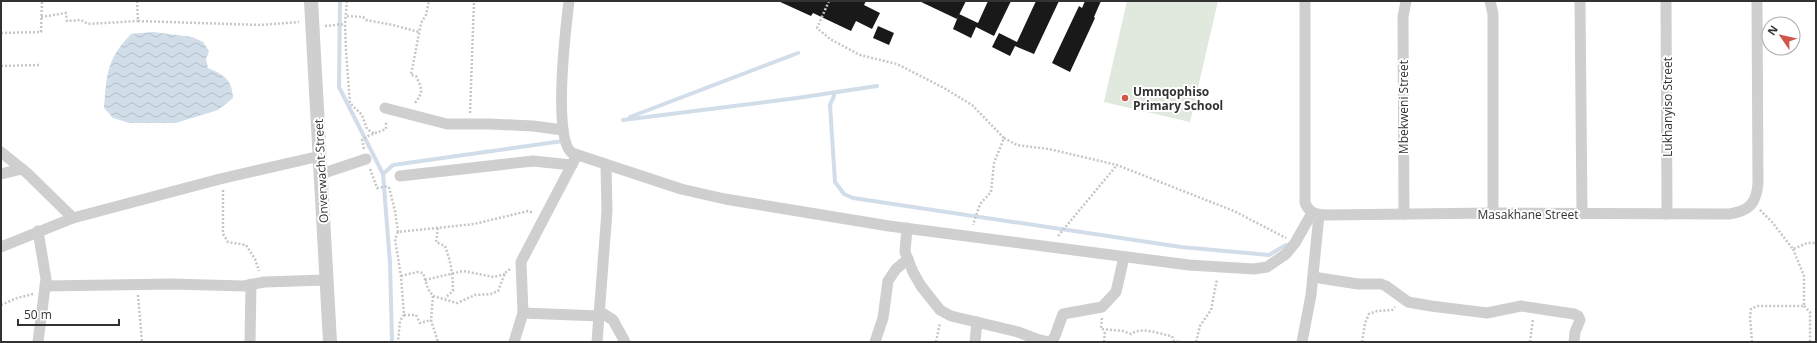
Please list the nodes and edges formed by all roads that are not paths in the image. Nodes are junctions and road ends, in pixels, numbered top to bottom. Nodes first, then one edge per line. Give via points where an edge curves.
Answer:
1 (311, 1) edge
2 (569, 1) edge
3 (1305, 1) edge
4 (1406, 1) edge
5 (1490, 1) edge
6 (1580, 1) edge
7 (1666, 1) edge
8 (1757, 1) edge
9 (387, 108) road end
10 (563, 130) junction
11 (1, 152) edge
12 (577, 155) junction
13 (320, 156) junction
14 (366, 159) road end
15 (572, 165) junction
16 (606, 165) junction
17 (22, 169) junction
18 (1, 174) edge
19 (321, 174) junction
20 (400, 176) dead end
21 (1582, 213) junction
22 (1315, 214) junction
23 (1404, 214) junction
24 (1493, 214) junction
25 (1667, 214) junction
26 (73, 218) junction
27 (907, 228) junction
28 (38, 231) junction
29 (1, 247) edge
30 (1124, 257) junction
31 (908, 259) junction
32 (1313, 276) junction
33 (327, 280) junction
34 (251, 284) junction
35 (44, 289) junction
36 (523, 313) junction
37 (599, 314) junction
38 (976, 322) junction
39 (38, 342) edge
40 (250, 342) edge
41 (330, 342) edge
42 (514, 342) edge
43 (597, 342) edge
44 (624, 342) edge
45 (875, 342) edge
46 (975, 342) edge
47 (1050, 342) edge
48 (1302, 342) edge
49 (1574, 342) edge

1 - 13 street, Onverwacht Street
2 - 10 street via 564,38 561,109
3 - 22 street via 1305,203
4 - 23 street, Mbekweni Street via 1402,17
5 - 24 street via 1493,14
6 - 21 street
7 - 25 street, Lukhanyiso Street
8 - 25 street, Masakhane Street via 1756,195 1742,212
9 - 10 street via 447,124 533,126
10 - 12 street via 568,149
11 - 17 street
12 - 15 street
12 - 16 street
13 - 19 street, Onverwacht Street
13 - 26 street via 220,179
14 - 19 street
15 - 20 street via 533,161
15 - 36 street via 521,262
16 - 27 street via 681,189 725,199
16 - 37 street via 607,211
17 - 18 street
17 - 26 street
19 - 33 street, Onverwacht Street
21 - 24 street, Masakhane Street
21 - 25 street, Masakhane Street
22 - 23 street, Masakhane Street
22 - 30 street via 1286,254 1267,267 1254,269 1189,265
22 - 32 street
23 - 24 street, Masakhane Street
26 - 28 street
27 - 30 street
27 - 31 street via 905,252
28 - 29 street
28 - 35 street via 46,272
30 - 47 street via 1116,292 1102,307 1063,314 1055,336
31 - 38 street via 921,286 940,310
31 - 45 street via 896,269 888,281 883,318
32 - 48 street
32 - 49 street via 1358,284 1381,284 1408,302 1425,305 1488,313 1513,306 1578,316 1580,322
33 - 34 street
33 - 41 street, Onverwacht Street
34 - 35 street
34 - 40 street
35 - 39 street
36 - 37 street
36 - 42 street
37 - 43 street
37 - 44 street via 613,320
38 - 46 street
38 - 47 street

